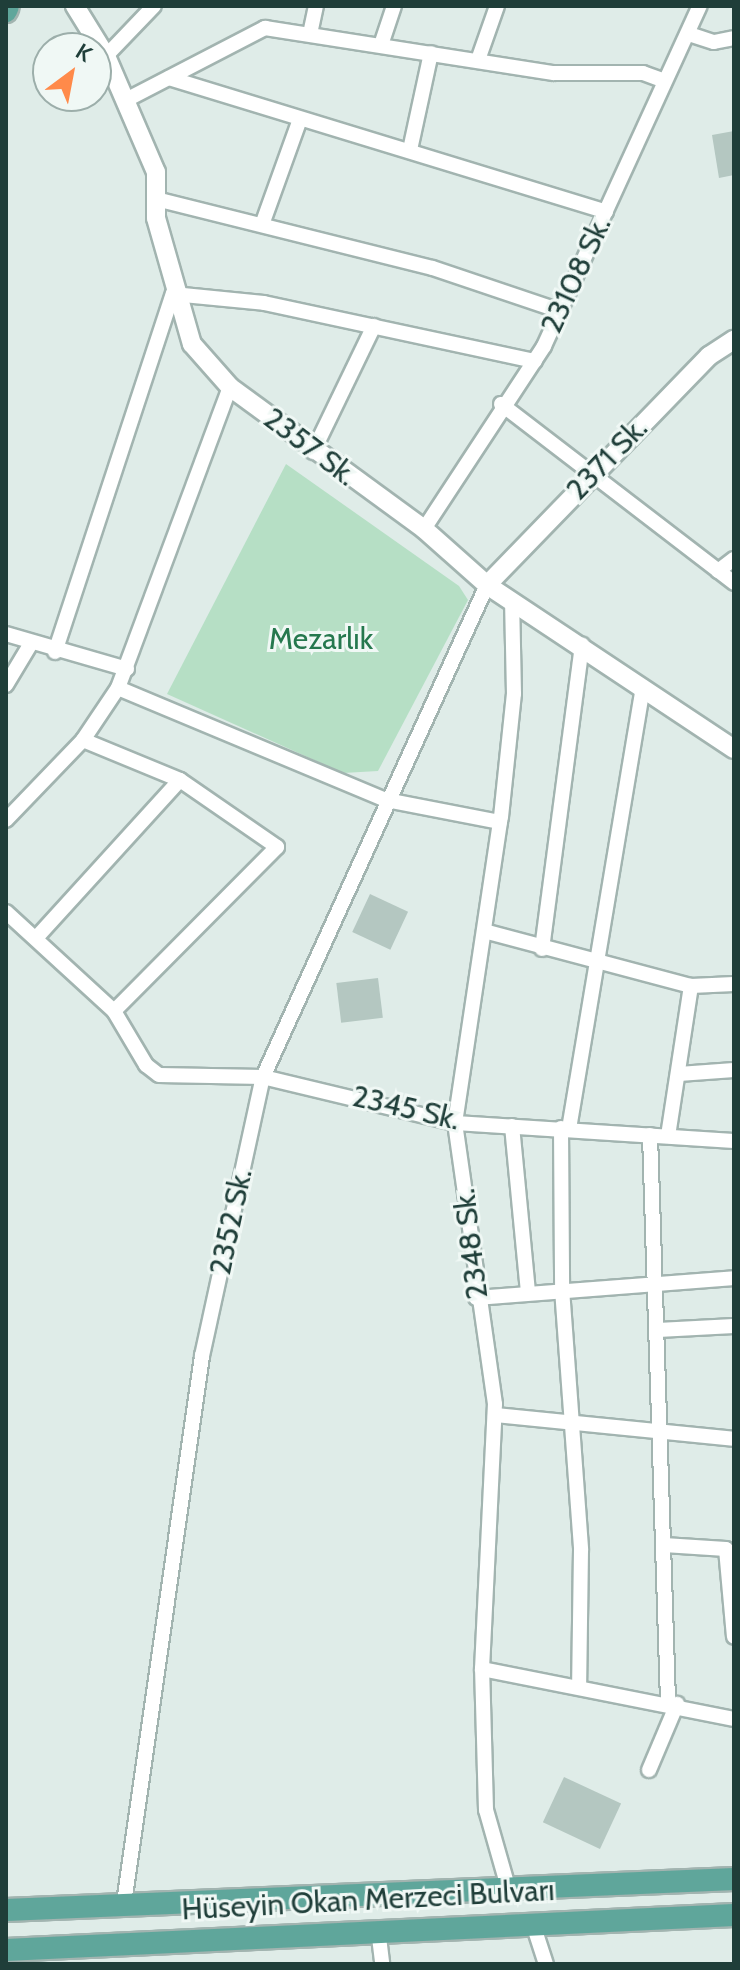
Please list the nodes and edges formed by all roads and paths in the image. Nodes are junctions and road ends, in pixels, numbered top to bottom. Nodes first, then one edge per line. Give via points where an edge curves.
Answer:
1 (75, 6) edge
2 (154, 6) edge
3 (316, 6) edge
4 (394, 6) edge
5 (497, 6) edge
6 (700, 6) edge
7 (91, 32) edge
8 (310, 34) junction
9 (689, 34) junction
10 (734, 38) edge
11 (381, 45) junction
12 (112, 50) edge
13 (431, 53) junction
14 (478, 60) junction
15 (112, 69) edge
16 (169, 78) junction
17 (665, 81) junction
18 (126, 100) junction
19 (300, 119) junction
20 (410, 150) junction
21 (156, 199) junction
22 (606, 212) junction
23 (263, 222) junction
24 (173, 294) junction
25 (560, 311) junction
26 (374, 326) junction
27 (734, 340) edge
28 (535, 361) junction
29 (230, 387) junction
30 (501, 404) junction
31 (313, 452) junction
32 (591, 473) junction
33 (424, 529) junction
34 (734, 559) edge
35 (718, 571) junction
36 (734, 583) edge
37 (487, 585) junction
38 (512, 601) junction
39 (6, 634) edge
40 (30, 645) junction
41 (582, 645) junction
42 (55, 652) junction
43 (127, 669) junction
44 (6, 685) edge
45 (643, 687) junction
46 (118, 688) junction
47 (83, 740) junction
48 (734, 749) edge
49 (180, 780) junction
50 (386, 800) junction
51 (6, 820) edge
52 (500, 822) junction
53 (6, 912) edge
54 (484, 931) junction
55 (37, 937) junction
56 (542, 949) junction
57 (595, 960) junction
58 (734, 984) edge
59 (691, 986) junction
60 (114, 1011) junction
61 (734, 1070) edge
62 (679, 1074) junction
63 (263, 1077) junction
64 (455, 1123) junction
65 (512, 1126) junction
66 (565, 1128) junction
67 (650, 1135) junction
68 (668, 1136) junction
69 (734, 1141) edge
70 (734, 1278) edge
71 (654, 1286) junction
72 (562, 1289) junction
73 (528, 1293) junction
74 (476, 1298) junction
75 (734, 1326) edge
76 (658, 1330) junction
77 (495, 1415) junction
78 (570, 1426) junction
79 (660, 1433) junction
80 (734, 1439) edge
81 (664, 1545) junction
82 (734, 1637) edge
83 (482, 1669) junction
84 (579, 1685) junction
85 (672, 1703) junction
86 (734, 1719) edge
87 (649, 1770) dead end
88 (734, 1879) edge
89 (508, 1887) junction
90 (124, 1903) junction
91 (6, 1910) edge
92 (734, 1915) edge
93 (532, 1921) junction
94 (378, 1929) junction
95 (6, 1950) edge
96 (382, 1964) edge
97 (546, 1964) edge

1 - 7 street, 2357 Sk.
2 - 12 street
3 - 8 street
4 - 11 street
5 - 14 street
6 - 9 street, 23108 Sk.
8 - 11 street
8 - 16 street via 265,28
9 - 10 street via 714,42
9 - 17 street, 23108 Sk.
11 - 13 street
13 - 14 street
13 - 20 street
14 - 17 street via 554,73 643,73
15 - 18 street, 2357 Sk.
16 - 18 street
16 - 19 street
17 - 22 street, 23108 Sk.
18 - 21 street, 2357 Sk. via 156,172
19 - 20 street
19 - 23 street
20 - 22 street
21 - 23 street
21 - 24 street, 2357 Sk.
22 - 25 street, 23108 Sk.
23 - 25 street via 433,268
24 - 26 street via 264,303
24 - 29 street, 2357 Sk. via 192,344
24 - 42 street
25 - 28 street, 23108 Sk.
26 - 28 street
26 - 31 street
27 - 32 street, 2371 Sk. via 709,356
28 - 30 street, 23108 Sk.
29 - 31 street, 2357 Sk.
29 - 43 street
30 - 32 street
30 - 33 street, 23108 Sk.
31 - 33 street, 2357 Sk.
32 - 35 street
32 - 37 street, 2371 Sk.
33 - 37 street, 2357 Sk.
34 - 35 street
35 - 36 street
37 - 38 street, 2357 Sk.
37 - 50 street, 2352 Sk.
38 - 41 street, 2357 Sk.
38 - 52 street, 2348 Sk. via 514,694
39 - 40 street
40 - 42 street
40 - 44 street
41 - 45 street, 2357 Sk.
41 - 56 street
42 - 43 street
43 - 46 street
45 - 48 street, 2357 Sk.
45 - 57 street
46 - 47 street
46 - 50 street
47 - 49 street
47 - 51 street
49 - 55 street
49 - 60 street via 277,847
50 - 52 street
50 - 63 street, 2352 Sk.
52 - 54 street, 2348 Sk.
53 - 55 street
54 - 56 street
54 - 64 street, 2348 Sk.
55 - 60 street
56 - 57 street
57 - 59 street
57 - 66 street
58 - 59 street
59 - 62 street
60 - 63 street, 2345 Sk. via 146,1065 159,1075
61 - 62 street
62 - 68 street
63 - 64 street, 2345 Sk.
63 - 90 street, 2352 Sk. via 202,1356
64 - 65 street, 2345 Sk.
64 - 74 street, 2348 Sk.
65 - 66 street, 2345 Sk.
65 - 73 street
66 - 67 street, 2345 Sk.
66 - 72 street
67 - 68 street, 2345 Sk.
67 - 71 street
68 - 69 street, 2345 Sk.
70 - 71 street
71 - 72 street
71 - 76 street
72 - 73 street
72 - 78 street
73 - 74 street
74 - 77 street, 2348 Sk.
75 - 76 street
76 - 79 street
77 - 78 street
77 - 83 street, 2348 Sk.
78 - 79 street
78 - 84 street via 581,1550
79 - 80 street
79 - 81 street
81 - 82 street via 726,1549
81 - 85 street
83 - 84 street
83 - 89 street, 2348 Sk. via 486,1810
84 - 85 street
85 - 86 street
85 - 87 street
88 - 89 main road, Hüseyin Okan Merzeci Bulvarı
89 - 90 main road, Hüseyin Okan Merzeci Bulvarı
90 - 91 main road, Hüseyin Okan Merzeci Bulvarı
92 - 93 main road, Hüseyin Okan Merzeci Bulvarı
93 - 94 main road, Hüseyin Okan Merzeci Bulvarı
93 - 97 street
94 - 95 main road, Hüseyin Okan Merzeci Bulvarı
94 - 96 street

